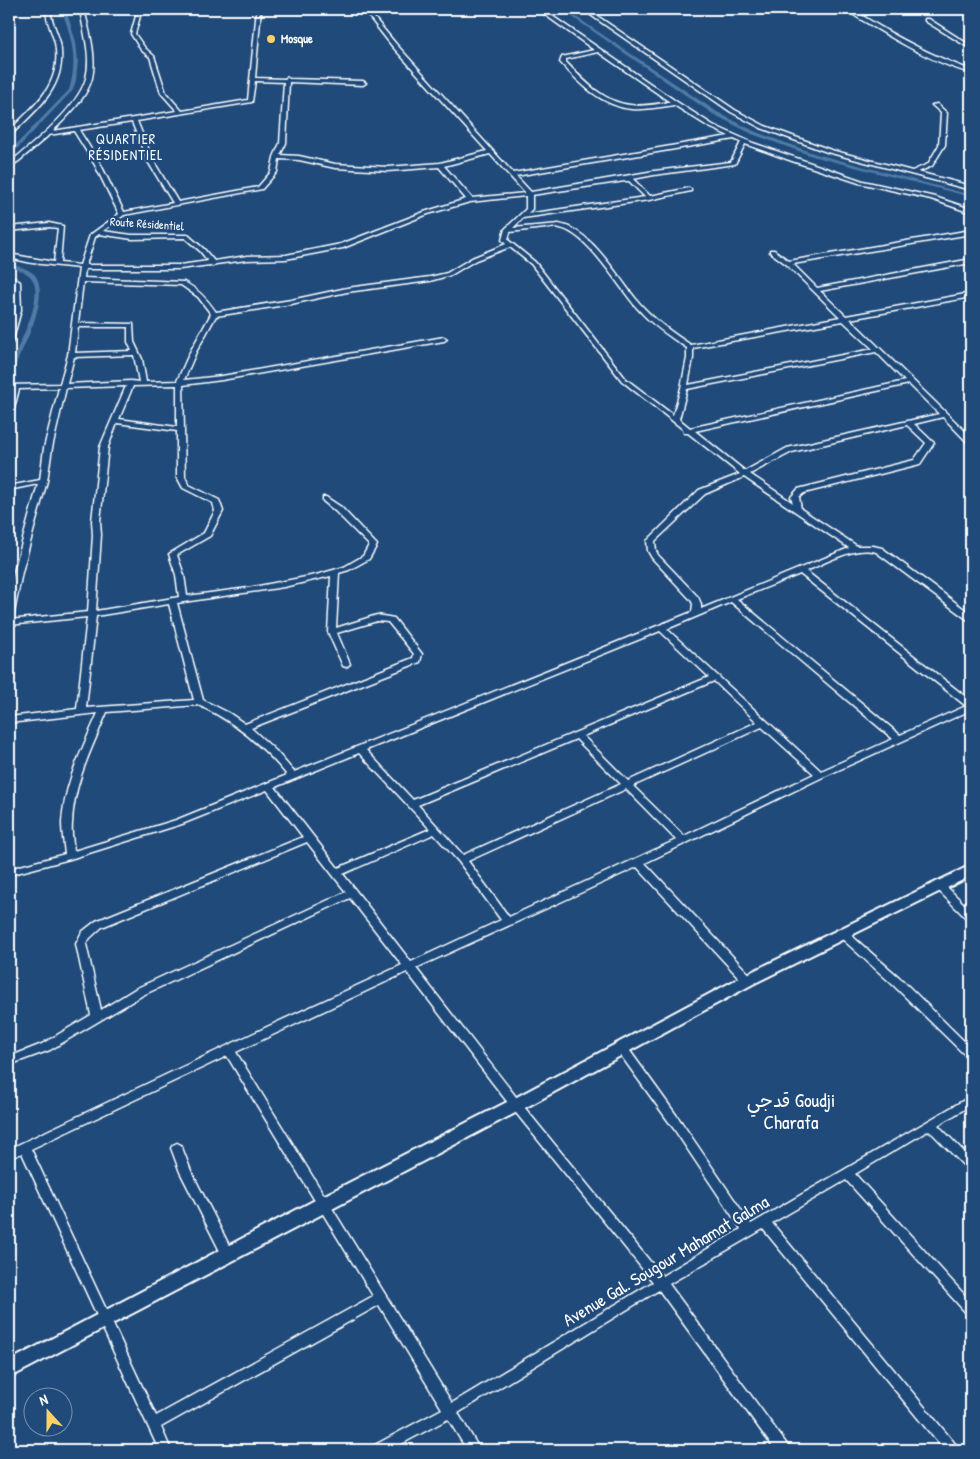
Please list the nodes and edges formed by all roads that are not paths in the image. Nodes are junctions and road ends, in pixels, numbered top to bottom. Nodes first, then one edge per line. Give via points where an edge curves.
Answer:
1 (48, 9) edge
2 (82, 9) edge
3 (140, 9) edge
4 (259, 9) edge
5 (365, 9) edge
6 (539, 9) edge
7 (584, 9) edge
8 (596, 9) edge
9 (849, 9) edge
10 (888, 9) edge
11 (964, 9) edge
12 (857, 14) junction
13 (971, 14) edge
14 (927, 20) dead end
15 (971, 48) edge
16 (599, 50) junction
17 (970, 71) edge
18 (252, 79) junction
19 (287, 79) junction
20 (363, 83) dead end
21 (674, 103) junction
22 (936, 104) dead end
23 (180, 111) junction
24 (134, 120) junction
25 (76, 129) junction
26 (48, 133) junction
27 (9, 134) edge
28 (734, 136) junction
29 (744, 141) junction
30 (490, 152) junction
31 (277, 157) junction
32 (440, 165) junction
33 (9, 166) edge
34 (912, 173) junction
35 (513, 175) junction
36 (625, 179) junction
37 (971, 188) edge
38 (689, 190) dead end
39 (530, 194) junction
40 (649, 198) junction
41 (470, 200) junction
42 (177, 204) junction
43 (971, 211) edge
44 (122, 214) junction
45 (520, 217) junction
46 (9, 229) edge
47 (507, 230) junction
48 (98, 232) junction
49 (971, 232) edge
50 (509, 245) junction
51 (772, 252) dead end
52 (9, 256) edge
53 (971, 261) edge
54 (788, 263) junction
55 (57, 264) junction
56 (213, 264) junction
57 (82, 266) junction
58 (9, 276) edge
59 (80, 280) junction
60 (816, 290) junction
61 (971, 296) edge
62 (214, 314) junction
63 (845, 319) junction
64 (74, 325) junction
65 (444, 339) dead end
66 (9, 343) edge
67 (690, 347) junction
68 (878, 350) junction
69 (137, 353) junction
70 (71, 355) junction
71 (910, 382) junction
72 (143, 383) junction
73 (180, 383) junction
74 (131, 384) junction
75 (62, 385) junction
76 (12, 387) edge
77 (684, 388) junction
78 (944, 415) junction
79 (9, 416) edge
80 (115, 421) junction
81 (675, 421) junction
82 (909, 423) junction
83 (180, 428) junction
84 (687, 430) junction
85 (971, 441) edge
86 (745, 474) junction
87 (43, 481) junction
88 (9, 488) edge
89 (326, 499) dead end
90 (798, 510) junction
91 (855, 548) junction
92 (800, 570) junction
93 (18, 572) junction
94 (335, 572) junction
95 (9, 573) edge
96 (183, 599) junction
97 (732, 599) junction
98 (172, 600) junction
99 (91, 614) junction
100 (696, 614) junction
101 (9, 618) edge
102 (971, 618) edge
103 (9, 623) edge
104 (661, 628) junction
105 (332, 632) junction
106 (346, 664) dead end
107 (714, 678) junction
108 (199, 702) junction
109 (104, 709) junction
110 (970, 709) edge
111 (81, 712) junction
112 (9, 720) edge
113 (763, 723) junction
114 (243, 728) junction
115 (578, 736) junction
116 (899, 739) junction
117 (360, 749) junction
118 (292, 776) junction
119 (820, 776) junction
120 (269, 786) junction
121 (628, 786) junction
122 (414, 804) junction
123 (436, 830) junction
124 (309, 838) junction
125 (683, 841) junction
126 (70, 856) junction
127 (462, 860) junction
128 (638, 862) junction
129 (971, 870) edge
130 (9, 872) edge
131 (336, 873) junction
132 (940, 886) junction
133 (352, 894) junction
134 (971, 917) edge
135 (507, 921) junction
136 (843, 934) junction
137 (409, 967) junction
138 (748, 980) junction
139 (97, 1017) junction
140 (621, 1047) junction
141 (229, 1050) junction
142 (971, 1054) edge
143 (9, 1061) edge
144 (971, 1100) edge
145 (516, 1105) junction
146 (930, 1124) junction
147 (25, 1147) junction
148 (177, 1148) dead end
149 (9, 1154) edge
150 (971, 1166) edge
151 (847, 1173) junction
152 (323, 1204) junction
153 (764, 1222) junction
154 (749, 1231) junction
155 (228, 1255) junction
156 (661, 1283) junction
157 (381, 1298) junction
158 (971, 1310) edge
159 (105, 1320) junction
160 (9, 1370) edge
161 (450, 1411) junction
162 (153, 1424) junction
163 (165, 1450) edge
164 (378, 1450) edge
165 (474, 1450) edge
166 (783, 1450) edge
167 (952, 1450) edge

1 - 27 street via 59,59 56,77 43,101
2 - 26 street via 88,43 89,80 63,118
3 - 23 street via 133,34 152,56 164,93
4 - 18 street
5 - 30 street
6 - 16 street
7 - 8 main road
7 - 34 street via 745,118 802,143
9 - 12 street
10 - 12 street
11 - 13 street
12 - 17 street via 922,53
14 - 15 street
16 - 21 street
16 - 21 street via 570,55 563,62 587,86 623,105
18 - 19 street
18 - 23 street via 248,102
19 - 20 street
19 - 31 street via 283,143
21 - 28 street
22 - 34 street via 944,112 942,145 930,166
23 - 24 street
24 - 25 street
24 - 42 street via 150,160
25 - 26 street
25 - 44 street
26 - 33 street
28 - 29 street
28 - 35 street
29 - 36 street via 733,163
29 - 43 street via 849,178 934,198
30 - 32 street
30 - 35 street
31 - 32 street via 335,166 388,169
31 - 42 street via 274,172 260,188
32 - 41 street
34 - 37 street
35 - 39 street
36 - 39 street
36 - 40 street via 631,180
38 - 40 street
39 - 41 street
39 - 45 street via 530,209
40 - 45 street
41 - 56 street via 335,248 286,257 247,258
42 - 44 street
44 - 48 street
45 - 47 street
46 - 55 street via 61,227
47 - 50 street via 504,239
47 - 67 street via 563,227 582,238 640,308
48 - 56 street, Route Résidentiel via 186,236
48 - 57 street via 92,236
49 - 54 street
50 - 62 street via 474,259 449,274
50 - 81 street via 533,263 624,380
51 - 54 street
52 - 55 street
53 - 60 street
54 - 60 street
55 - 57 street
56 - 57 street
57 - 59 street
58 - 66 street via 17,282 18,310
59 - 62 street via 182,283 206,300
59 - 64 street
60 - 63 street
61 - 63 street
62 - 73 street
63 - 67 street
63 - 68 street
64 - 69 street via 131,325 130,342
64 - 70 street
65 - 73 street
67 - 77 street
68 - 71 street
68 - 77 street
69 - 70 street
69 - 72 street
70 - 75 street
71 - 78 street
71 - 84 street
72 - 73 street
72 - 74 street
73 - 83 street
74 - 75 street
74 - 80 street
75 - 76 street
75 - 87 street
76 - 79 street
77 - 81 street
78 - 82 street
78 - 85 street
80 - 83 street
80 - 99 street via 104,447
81 - 84 street
82 - 86 street via 790,450
82 - 90 street via 930,443 917,462 801,491 795,497
83 - 96 street via 183,482 216,502 219,510 207,534 173,554
84 - 86 street
86 - 90 street
86 - 100 street via 702,492 651,541 655,556 695,599
87 - 88 street
87 - 93 street
89 - 94 street via 373,545 368,557
90 - 91 street
91 - 92 street
91 - 102 street via 879,550
92 - 97 street
92 - 110 street
93 - 95 street
93 - 101 street
94 - 96 street via 258,590
94 - 105 street
96 - 98 street
97 - 100 street
97 - 116 street
98 - 99 street
98 - 108 street
99 - 103 street
99 - 111 street
100 - 104 street
104 - 107 street
104 - 117 street
105 - 106 street
105 - 114 street via 377,618 390,620 419,657
107 - 113 street
107 - 115 street
108 - 109 street
108 - 114 street via 219,710
109 - 111 street
109 - 126 street via 71,796 67,820
110 - 116 street
111 - 112 street
113 - 119 street
113 - 121 street
114 - 118 street via 272,751
115 - 121 street
115 - 122 street
116 - 119 street
117 - 118 street
117 - 122 street
118 - 120 street
119 - 125 street
120 - 124 street
120 - 126 street via 179,822
121 - 125 street
121 - 127 street
122 - 123 street
123 - 127 street
123 - 131 street
124 - 131 street
124 - 139 street via 99,924 81,944
125 - 128 street
126 - 130 street
127 - 135 street
128 - 135 street
128 - 138 street
129 - 132 main road
131 - 133 street
132 - 134 street
132 - 136 main road
133 - 137 street
133 - 139 street via 139,992
135 - 137 street
136 - 138 main road
136 - 142 street
137 - 141 street
137 - 145 street
138 - 140 main road
139 - 143 street via 46,1047
140 - 145 main road
140 - 154 street
141 - 147 street
141 - 152 street
144 - 146 street, Avenue Gal. Sougour Mahamat Galma
145 - 152 main road
145 - 156 street
146 - 150 street
146 - 151 street, Avenue Gal. Sougour Mahamat Galma
147 - 149 street
147 - 159 street
148 - 155 street
151 - 153 street, Avenue Gal. Sougour Mahamat Galma
151 - 158 street
152 - 155 main road
152 - 157 street
153 - 154 street, Avenue Gal. Sougour Mahamat Galma
153 - 167 street
154 - 156 street, Avenue Gal. Sougour Mahamat Galma
155 - 159 main road
156 - 161 street, Avenue Gal. Sougour Mahamat Galma
156 - 166 street
157 - 161 street
157 - 162 street
159 - 160 main road
159 - 162 street
161 - 164 street, Avenue Gal. Sougour Mahamat Galma
161 - 165 street
162 - 163 street

